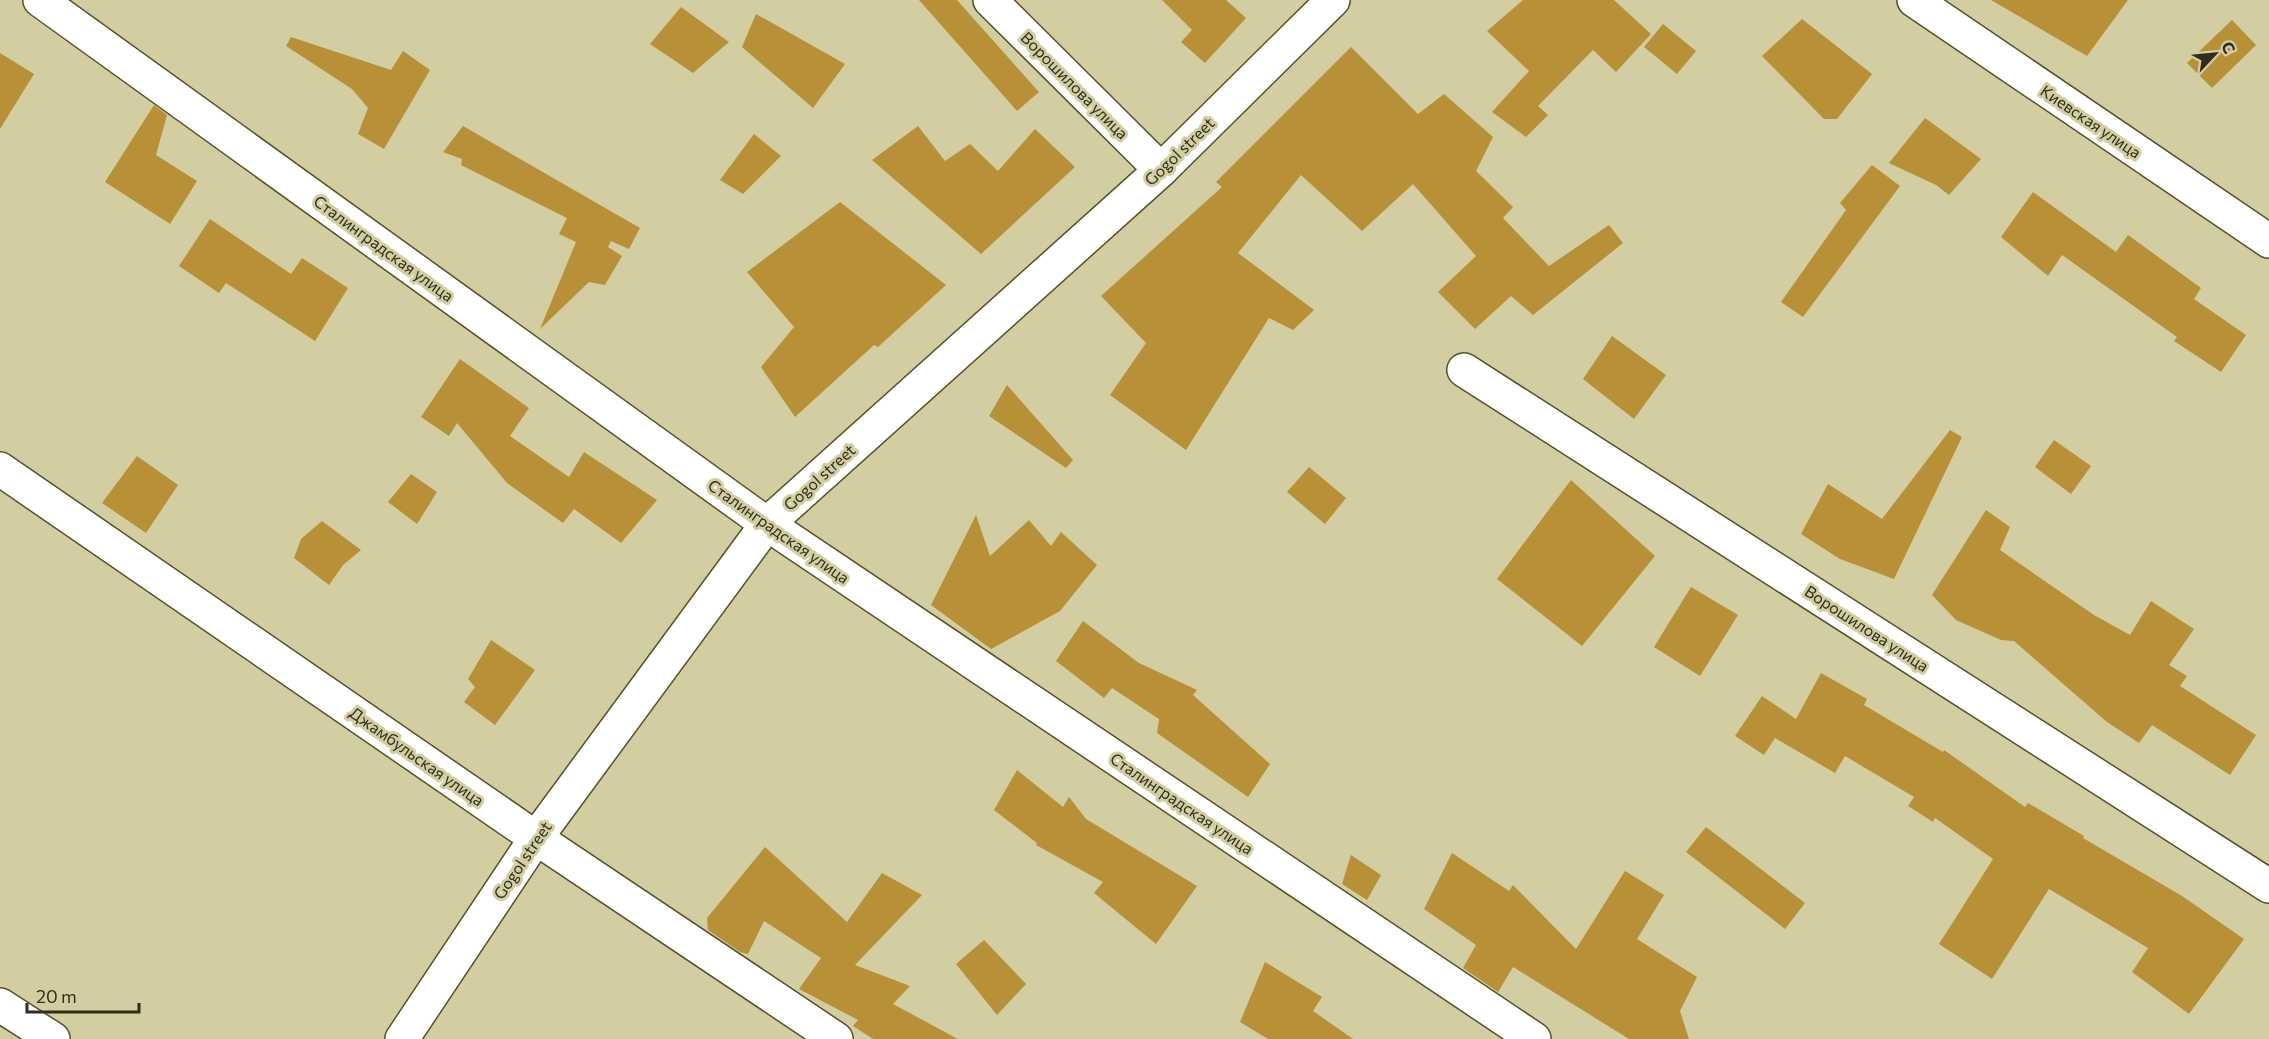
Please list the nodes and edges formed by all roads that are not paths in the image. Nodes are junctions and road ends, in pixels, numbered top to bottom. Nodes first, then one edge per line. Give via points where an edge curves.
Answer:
1 (40, 0) edge
2 (990, 0) edge
3 (1333, 0) edge
4 (1914, 0) edge
5 (1161, 170) junction
6 (2269, 241) edge
7 (1464, 370) dead end
8 (0, 469) edge
9 (767, 524) junction
10 (536, 838) junction
11 (2269, 886) edge
12 (0, 1005) edge
13 (53, 1039) edge
14 (402, 1039) edge
15 (836, 1039) edge
16 (1534, 1039) edge

1 - 9 street, Сталинградская улица
2 - 5 street, Ворошилова улица
3 - 5 street, Gogol street
4 - 6 street, Киевская улица
5 - 9 street, Gogol street
7 - 11 street, Ворошилова улица
8 - 10 street, Джамбульская улица
9 - 10 street, Gogol street
9 - 16 street, Сталинградская улица
10 - 14 street, Gogol street
10 - 15 street, Джамбульская улица
12 - 13 street

